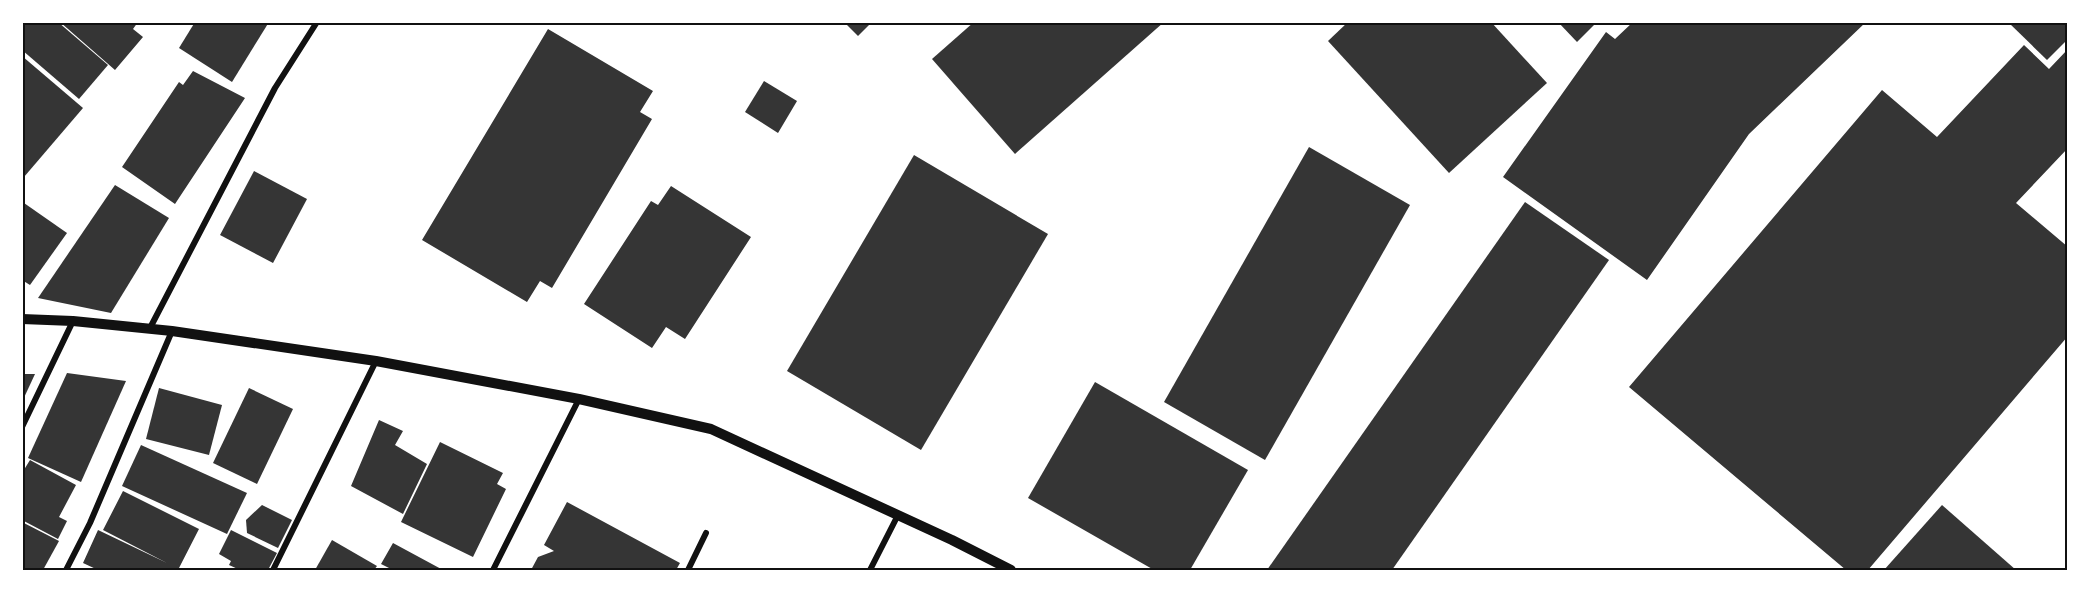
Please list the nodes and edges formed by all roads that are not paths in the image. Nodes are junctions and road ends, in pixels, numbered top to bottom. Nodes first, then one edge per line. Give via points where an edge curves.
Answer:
1 (317, 22) edge
2 (22, 319) edge
3 (73, 321) junction
4 (150, 328) junction
5 (172, 331) junction
6 (376, 361) junction
7 (579, 399) junction
8 (22, 427) edge
9 (898, 515) junction
10 (706, 533) dead end
11 (66, 570) edge
12 (273, 570) edge
13 (493, 570) edge
14 (688, 570) edge
15 (870, 570) edge
16 (1011, 570) edge

1 - 4 street via 275,88
2 - 3 street
3 - 4 street
3 - 8 street
4 - 5 street
5 - 6 street
5 - 11 street
6 - 7 street
6 - 12 street
7 - 9 street via 711,429
7 - 13 street
9 - 15 street
9 - 16 street
10 - 14 street

